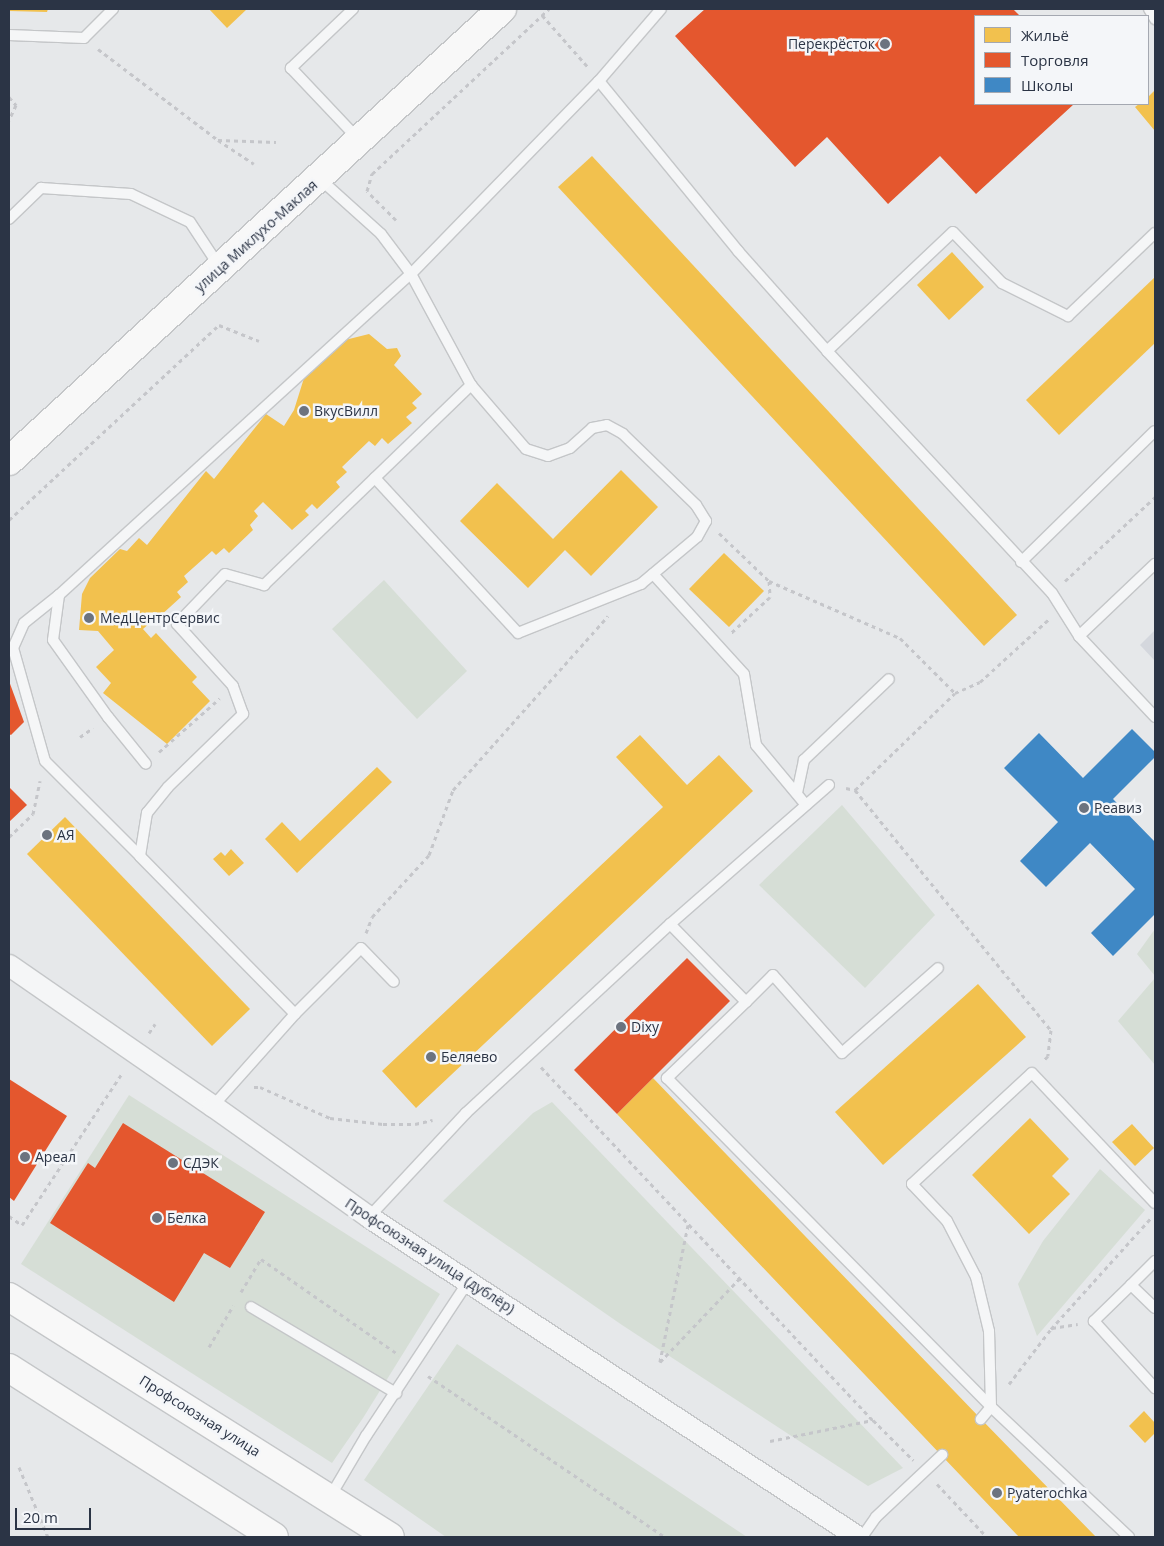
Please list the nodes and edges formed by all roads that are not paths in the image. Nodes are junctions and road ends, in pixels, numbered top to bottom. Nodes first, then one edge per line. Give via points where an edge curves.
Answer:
1 (113, 9) edge
2 (354, 9) edge
3 (502, 9) edge
4 (660, 9) edge
5 (1149, 9) edge
6 (1155, 19) edge
7 (9, 36) edge
8 (599, 81) junction
9 (360, 140) junction
10 (319, 179) junction
11 (9, 219) edge
12 (1155, 233) edge
13 (220, 267) junction
14 (411, 274) junction
15 (827, 351) junction
16 (471, 385) junction
17 (1155, 431) edge
18 (9, 462) edge
19 (375, 478) junction
20 (1021, 562) junction
21 (1155, 564) edge
22 (653, 574) junction
23 (59, 595) junction
24 (1080, 636) junction
25 (889, 679) dead end
26 (1155, 717) edge
27 (146, 764) road end
28 (829, 785) road end
29 (797, 793) junction
30 (806, 805) junction
31 (140, 856) junction
32 (670, 924) junction
33 (9, 965) edge
34 (938, 968) dead end
35 (394, 982) dead end
36 (746, 1002) junction
37 (295, 1014) junction
38 (213, 1106) junction
39 (1155, 1203) edge
40 (368, 1217) junction
41 (1155, 1261) edge
42 (468, 1282) junction
43 (1131, 1285) junction
44 (9, 1297) edge
45 (250, 1307) dead end
46 (1155, 1308) edge
47 (9, 1368) edge
48 (1155, 1388) edge
49 (396, 1393) junction
50 (991, 1407) junction
51 (981, 1419) dead end
52 (942, 1455) dead end
53 (329, 1498) junction
54 (274, 1537) edge
55 (390, 1537) edge
56 (858, 1537) edge
57 (862, 1537) edge
58 (1129, 1537) edge

1 - 7 lane via 84,38
2 - 9 lane via 292,68
3 - 9 main road, улица Миклухо-Маклая
4 - 8 lane
5 - 6 lane
8 - 14 lane
8 - 15 lane via 738,251
9 - 10 main road, улица Миклухо-Маклая
10 - 13 main road, улица Миклухо-Маклая
10 - 14 lane via 381,234
11 - 13 lane via 41,188 131,194 190,222
12 - 15 lane via 1068,316 1002,283 953,232
13 - 18 main road, улица Миклухо-Маклая
14 - 16 lane
14 - 23 lane
15 - 20 lane
16 - 19 lane
16 - 22 lane via 526,449 548,456 570,448 592,428 607,425 623,434 696,505 706,521 697,537
17 - 20 lane
19 - 22 lane via 518,633 641,584
19 - 31 lane via 264,585 225,574 177,624 233,686 244,714 168,787 147,813
20 - 24 lane via 1052,593
21 - 24 lane
22 - 29 lane via 744,674 756,745
23 - 27 lane via 53,640
23 - 31 lane via 24,623 13,648 45,761
24 - 26 lane
25 - 29 lane via 804,760
28 - 30 lane
29 - 30 lane
30 - 32 lane
31 - 37 lane
32 - 36 lane
32 - 40 lane via 466,1113
33 - 38 street, Профсоюзная улица (дублёр)
34 - 36 lane via 842,1053 773,975
35 - 37 lane via 361,948
36 - 50 lane via 667,1078
37 - 38 lane
38 - 40 street, Профсоюзная улица (дублёр)
39 - 50 lane via 1032,1073 912,1184 947,1221 976,1277 989,1331
40 - 42 street, Профсоюзная улица (дублёр)
41 - 43 lane
42 - 49 lane
42 - 56 street, Профсоюзная улица (дублёр)
43 - 46 lane
43 - 48 lane via 1094,1321
44 - 53 main road, Профсоюзная улица
45 - 49 lane
47 - 54 main road
49 - 53 lane
50 - 51 lane
50 - 58 lane
52 - 57 lane via 876,1517
53 - 55 main road, Профсоюзная улица

